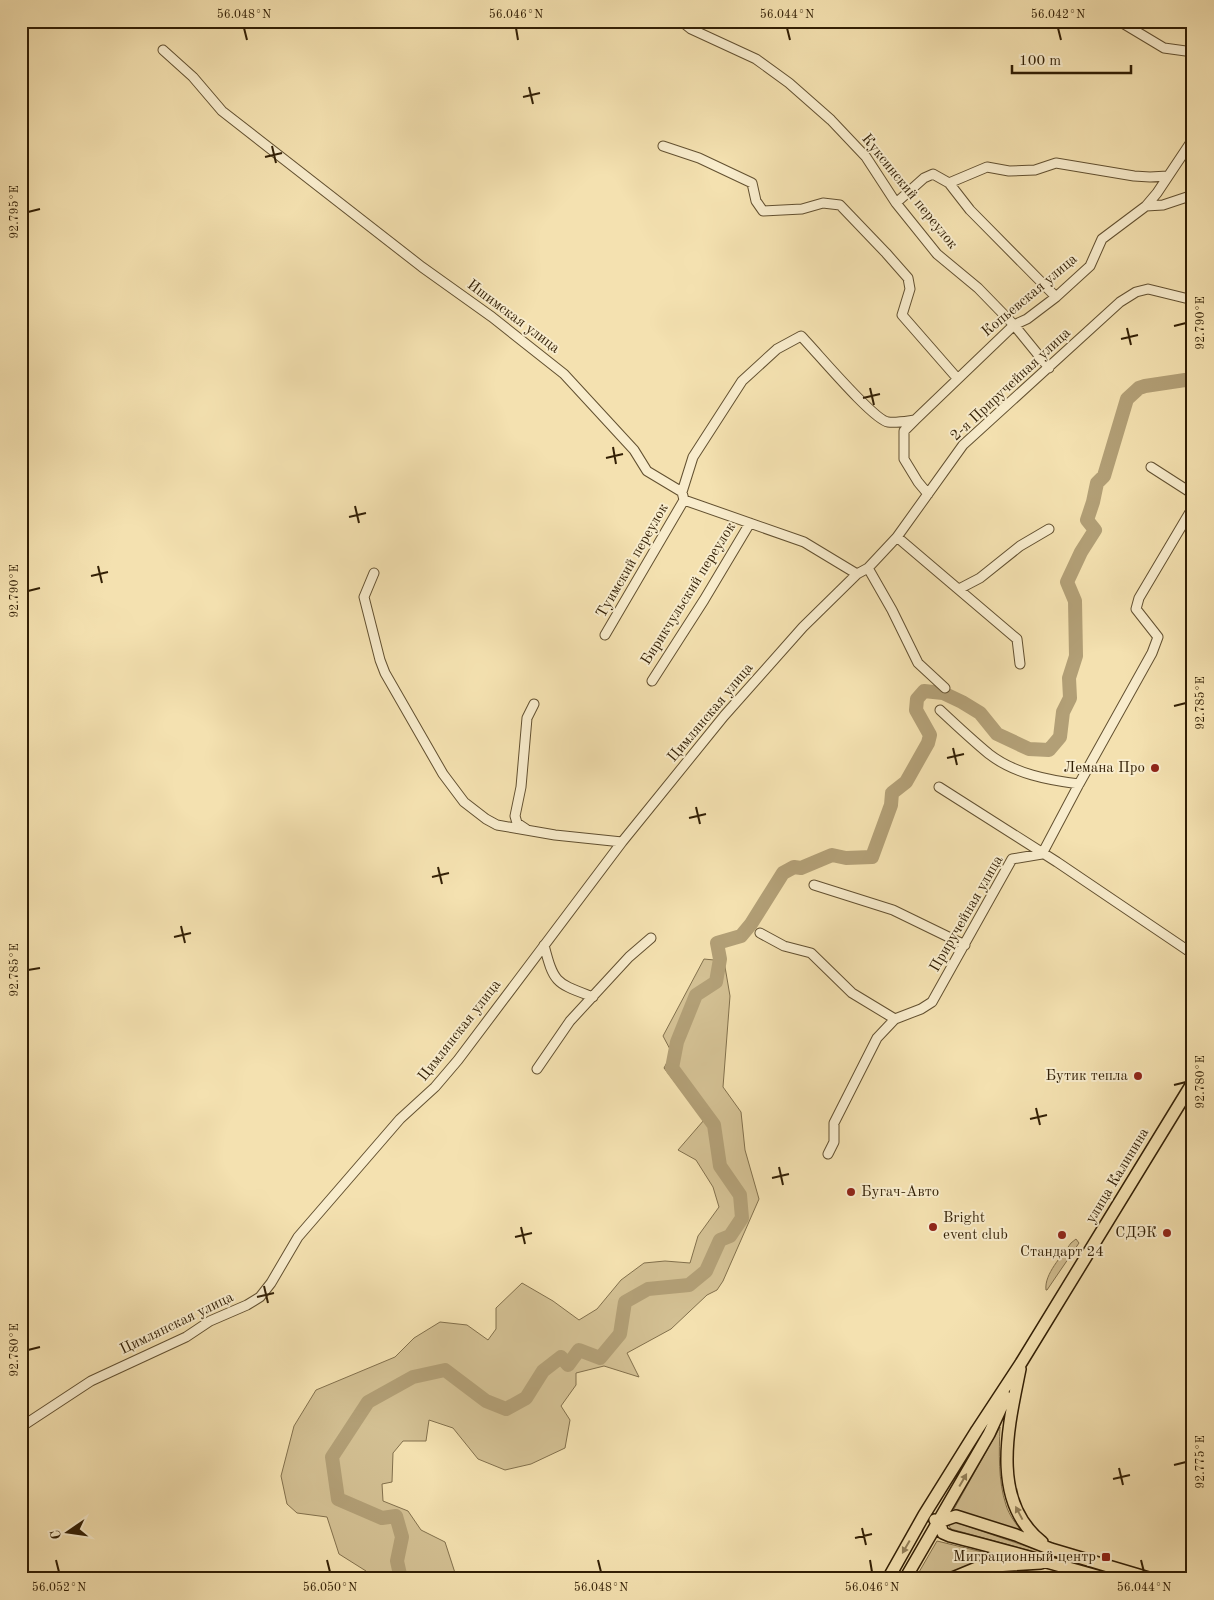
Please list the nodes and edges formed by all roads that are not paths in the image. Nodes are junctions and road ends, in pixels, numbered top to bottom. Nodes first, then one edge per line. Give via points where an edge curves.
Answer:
1 (681, 21) edge
2 (1120, 21) edge
3 (163, 50) dead end
4 (1193, 52) edge
5 (1193, 140) edge
6 (663, 146) dead end
7 (1168, 176) junction
8 (949, 182) junction
9 (1193, 195) edge
10 (896, 203) junction
11 (1146, 206) junction
12 (1056, 297) junction
13 (1193, 300) edge
14 (1014, 325) junction
15 (1049, 368) junction
16 (957, 378) junction
17 (915, 420) junction
18 (1151, 467) dead end
19 (928, 494) junction
20 (1193, 494) edge
21 (683, 496) junction
22 (1193, 507) edge
23 (750, 523) junction
24 (1049, 529) dead end
25 (897, 538) junction
26 (868, 568) junction
27 (374, 573) dead end
28 (857, 574) junction
29 (959, 589) junction
30 (605, 636) dead end
31 (1020, 664) dead end
32 (652, 681) dead end
33 (945, 688) dead end
34 (534, 704) dead end
35 (940, 710) dead end
36 (1079, 784) junction
37 (939, 787) dead end
38 (529, 831) junction
39 (622, 842) junction
40 (1042, 854) junction
41 (814, 885) dead end
42 (760, 933) dead end
43 (651, 938) dead end
44 (544, 945) junction
45 (965, 945) junction
46 (1193, 954) edge
47 (593, 998) junction
48 (895, 1019) junction
49 (537, 1069) dead end
50 (1193, 1082) edge
51 (828, 1154) dead end
52 (1022, 1363) junction
53 (21, 1427) edge
54 (924, 1515) junction
55 (939, 1522) junction
56 (1051, 1549) junction
57 (1047, 1563) junction
58 (888, 1579) edge
59 (905, 1579) edge
60 (950, 1579) edge
61 (1107, 1579) edge
62 (1152, 1579) edge

1 - 10 street, Куксинский переулок via 691,29 756,59 789,83 866,157
2 - 4 street via 1164,48
3 - 21 street, Ишимская улица via 193,77 222,111 564,374 634,450 647,471
5 - 7 street
6 - 16 street via 699,158 752,183 756,201 764,211 802,209 823,203 840,205 908,278 910,289 902,315
7 - 8 street via 1134,176 1056,163 1035,170 987,167
7 - 11 street
8 - 10 street via 933,174
8 - 12 street via 970,210
9 - 11 street, Копьевская улица via 1163,205
10 - 14 street, Куксинский переулок via 937,254 978,288
11 - 12 street, Копьевская улица via 1102,239 1090,266
12 - 14 street, Копьевская улица
13 - 15 street, 2-я Приручейная улица via 1148,289 1136,292 1120,302
14 - 15 street, Куксинский переулок
14 - 16 street, Копьевская улица
15 - 19 street, 2-я Приручейная улица via 963,445
16 - 17 street, Копьевская улица
17 - 19 street, Копьевская улица via 904,431 904,459
17 - 21 street, Туимский переулок via 887,422 880,418 801,336 777,349 742,381 693,457
18 - 20 street
19 - 25 street, 2-я Приручейная улица
21 - 23 street, Ишимская улица
21 - 30 street, Туимский переулок
22 - 36 street via 1138,598 1136,609 1158,638 1152,653
23 - 28 street, Ишимская улица via 804,542
23 - 32 street, Бирикчульский переулок
24 - 29 street
25 - 26 street, 2-я Приручейная улица
25 - 29 street
26 - 28 street, 2-я Приручейная улица
26 - 33 street via 918,663
27 - 38 street via 364,597 380,660 386,677 443,774 464,802 486,819
28 - 39 street, Цимлянская улица via 803,627 724,716
29 - 31 street via 1017,639
34 - 38 street via 528,718 522,787 515,816 518,823
35 - 36 street via 990,755 1048,780
36 - 40 street
37 - 40 street
38 - 39 street
39 - 44 street, Цимлянская улица
40 - 45 street, Приручейная улица via 1012,859
40 - 46 street
41 - 45 street via 893,910
42 - 48 street via 784,946 811,953 852,992
43 - 47 street via 629,956
44 - 47 street via 553,976 559,983
44 - 53 street, Цимлянская улица via 441,1080 400,1119 298,1237 260,1296 186,1337 91,1381
45 - 48 street, Приручейная улица via 932,1002
47 - 49 street via 570,1021
48 - 51 street, Приручейная улица via 877,1038 838,1115 834,1124 834,1142
50 - 52 main road, улица Калинина
52 - 54 main road, улица Калинина
55 -> 52 main road, улица Калинина via 989,1434
56 -> 52 main road via 1023,1522 1010,1491 1007,1449
54 - 55 main road
54 -> 58 main road, улица Калинина
55 - 56 main road via 956,1516
55 - 57 main road via 943,1533 950,1536
55 - 59 main road, улица Калинина
56 - 62 main road
57 - 60 main road via 979,1567
57 - 61 main road

